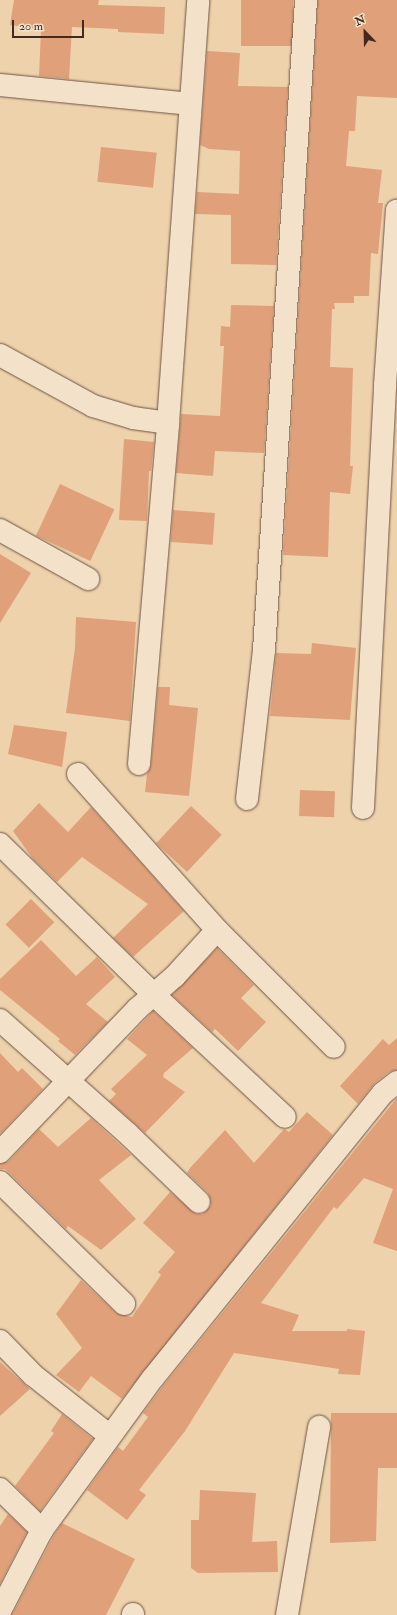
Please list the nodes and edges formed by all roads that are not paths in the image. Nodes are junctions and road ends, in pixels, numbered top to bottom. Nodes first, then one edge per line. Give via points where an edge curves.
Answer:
1 (198, 0) edge
2 (306, 0) edge
3 (0, 85) edge
4 (190, 104) junction
5 (397, 210) edge
6 (393, 313) edge
7 (0, 355) edge
8 (168, 423) junction
9 (0, 530) edge
10 (88, 579) dead end
11 (139, 764) dead end
12 (78, 774) dead end
13 (247, 799) dead end
14 (363, 808) dead end
15 (0, 844) edge
16 (217, 930) junction
17 (153, 994) junction
18 (1, 1023) edge
19 (334, 1047) dead end
20 (69, 1080) junction
21 (397, 1082) edge
22 (285, 1117) dead end
23 (0, 1152) edge
24 (0, 1182) edge
25 (199, 1202) dead end
26 (124, 1304) dead end
27 (0, 1341) edge
28 (319, 1428) dead end
29 (110, 1436) junction
30 (0, 1489) edge
31 (42, 1530) junction
32 (0, 1611) edge
33 (287, 1615) edge

1 - 4 street
2 - 13 street via 264,650
3 - 4 street
4 - 8 street
5 - 6 street
6 - 14 street
7 - 8 street via 93,406 133,418
8 - 11 street
9 - 10 street
12 - 16 street
15 - 17 street
16 - 17 street via 175,976
16 - 19 street
17 - 20 street
17 - 22 street
18 - 20 street
20 - 23 street
20 - 25 street
21 - 29 street via 384,1093 173,1352
24 - 26 street
27 - 29 street via 33,1375
28 - 33 street
29 - 31 street
30 - 31 street
31 - 32 street

